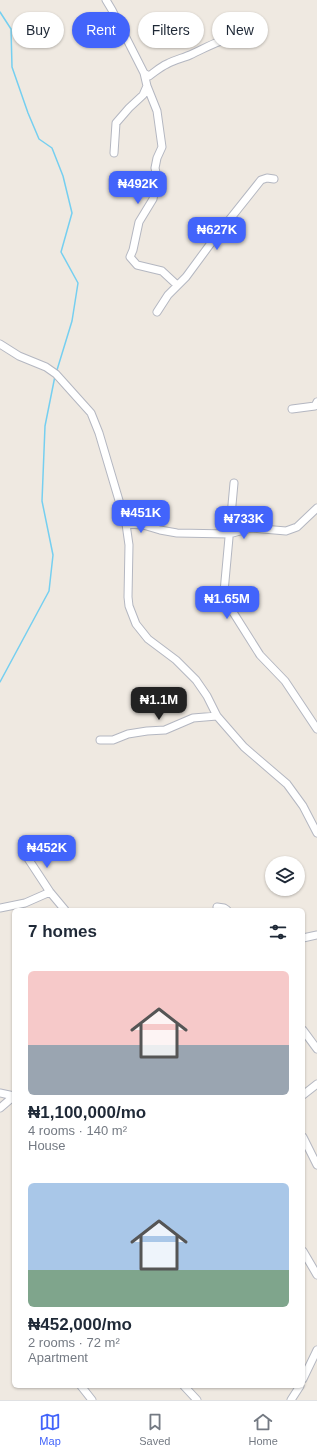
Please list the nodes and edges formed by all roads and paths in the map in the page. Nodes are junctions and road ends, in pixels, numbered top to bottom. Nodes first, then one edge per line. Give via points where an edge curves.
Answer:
1 (106, 0) edge
2 (212, 44) edge
3 (144, 73) junction
4 (147, 86) junction
5 (114, 153) dead end
6 (274, 179) dead end
7 (178, 285) junction
8 (157, 312) dead end
9 (0, 344) edge
10 (317, 402) edge
11 (292, 409) dead end
12 (234, 483) dead end
13 (317, 508) edge
14 (126, 524) junction
15 (230, 534) junction
16 (217, 716) junction
17 (317, 729) edge
18 (100, 740) dead end
19 (314, 818) edge
20 (317, 833) edge
21 (27, 857) dead end
22 (50, 892) junction
23 (217, 907) dead end
24 (0, 908) edge
25 (63, 908) edge
26 (224, 908) edge
27 (317, 935) edge
28 (305, 938) edge
29 (305, 1033) edge
30 (317, 1049) edge
31 (317, 1085) edge
32 (0, 1093) edge
33 (305, 1094) edge
34 (12, 1096) edge
35 (12, 1098) edge
36 (0, 1108) edge
37 (305, 1140) edge
38 (317, 1165) edge
39 (305, 1254) edge
40 (317, 1275) edge
41 (317, 1350) edge
42 (305, 1375) edge
43 (83, 1388) edge
44 (186, 1388) edge
45 (297, 1388) edge
46 (92, 1400) edge
47 (197, 1400) edge
48 (291, 1400) edge

1 - 3 street
2 - 3 street via 167,63 149,76
3 - 4 street
4 - 5 street via 143,95 116,123
4 - 7 street via 157,111 162,147 155,168 157,177 153,198 139,222 134,250 130,257 137,265 162,271
6 - 7 street via 261,180
7 - 8 street
9 - 14 street via 56,374 91,413
10 - 11 street via 314,406
12 - 15 street
13 - 15 street via 297,527 286,531 251,528
14 - 15 street via 144,525 177,533
14 - 16 street via 129,545 128,597 136,624 148,639 176,660 196,680
15 - 17 street via 224,592 231,609 260,655 285,681
16 - 18 street via 193,718 165,730
16 - 19 street via 244,747 287,784
19 - 20 street
21 - 22 street
22 - 24 street
22 - 25 street
23 - 26 street
27 - 28 street
29 - 30 street
31 - 33 street
32 - 34 street
35 - 36 street
37 - 38 street
39 - 40 street
41 - 42 street
43 - 46 street
44 - 47 street
45 - 48 street

